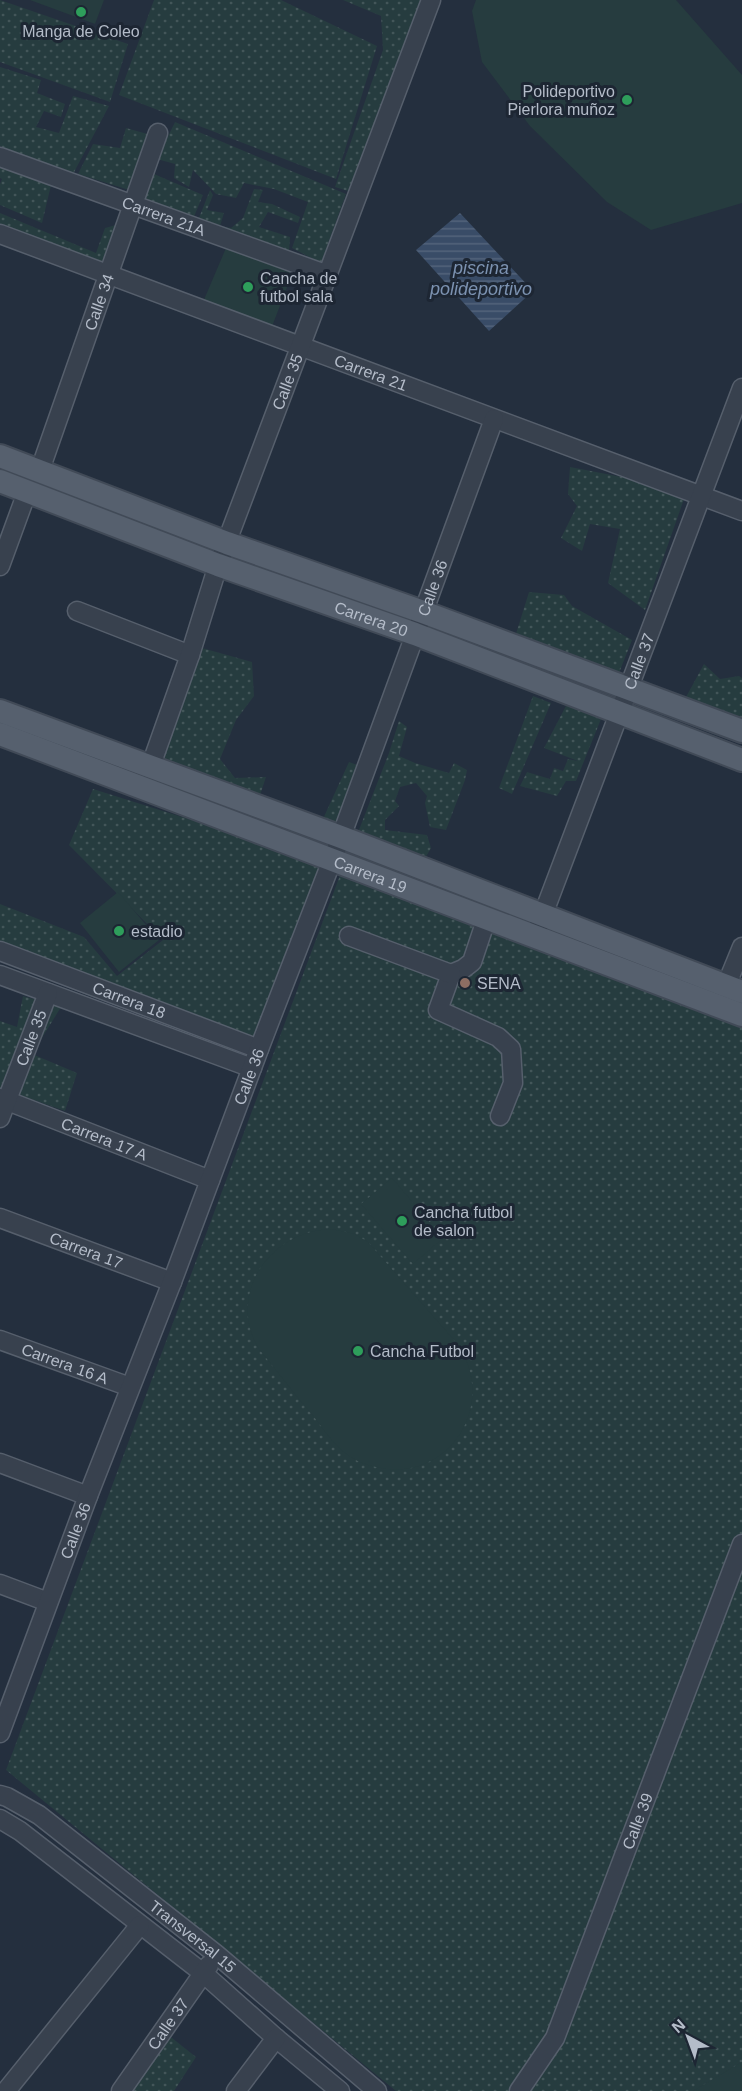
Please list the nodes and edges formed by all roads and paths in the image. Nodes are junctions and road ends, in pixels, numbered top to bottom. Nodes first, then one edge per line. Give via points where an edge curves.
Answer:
1 (431, 0) edge
2 (158, 133) dead end
3 (0, 157) edge
4 (133, 205) junction
5 (0, 234) edge
6 (108, 275) junction
7 (328, 275) junction
8 (301, 347) junction
9 (742, 388) edge
10 (494, 419) junction
11 (0, 456) edge
12 (40, 471) junction
13 (0, 481) edge
14 (27, 492) junction
15 (702, 496) junction
16 (742, 511) edge
17 (227, 543) junction
18 (0, 566) edge
19 (218, 566) junction
20 (77, 611) dead end
21 (423, 612) junction
22 (416, 634) junction
23 (190, 655) junction
24 (628, 688) junction
25 (0, 711) edge
26 (619, 713) junction
27 (742, 731) edge
28 (0, 734) edge
29 (742, 760) edge
30 (150, 768) junction
31 (341, 837) junction
32 (332, 859) junction
33 (543, 914) junction
34 (487, 917) junction
35 (535, 935) junction
36 (349, 936) dead end
37 (742, 948) edge
38 (0, 951) edge
39 (452, 974) junction
40 (0, 975) edge
41 (734, 989) edge
42 (48, 993) junction
43 (742, 1015) edge
44 (259, 1049) junction
45 (252, 1068) junction
46 (2, 1106) edge
47 (500, 1116) dead end
48 (210, 1180) junction
49 (0, 1218) edge
50 (172, 1282) junction
51 (0, 1340) edge
52 (130, 1387) junction
53 (0, 1463) edge
54 (88, 1496) junction
55 (742, 1544) edge
56 (0, 1584) edge
57 (48, 1602) junction
58 (0, 1733) edge
59 (0, 1795) edge
60 (0, 1819) edge
61 (140, 1925) junction
62 (216, 1954) junction
63 (203, 1973) junction
64 (276, 2038) junction
65 (6, 2091) edge
66 (121, 2091) edge
67 (236, 2091) edge
68 (340, 2091) edge
69 (377, 2091) edge
70 (519, 2091) edge

1 - 7 street, Calle 35
2 - 4 street, Calle 34
3 - 4 street, Carrera 21A
4 - 6 street, Calle 34
4 - 7 street, Carrera 21A
5 - 6 street, Carrera 21
6 - 8 street, Carrera 21
6 - 12 street, Calle 34
7 - 8 street, Calle 35
8 - 10 street, Carrera 21
8 - 17 street, Calle 35
9 - 15 street, Calle 37
10 - 15 street, Carrera 21
10 - 21 street, Calle 36
11 - 12 main road, Carrera 20
12 - 17 main road, Carrera 20
13 - 14 main road, Carrera 20
14 - 18 street
14 - 19 main road, Carrera 20
15 - 16 street, Carrera 21
15 - 24 street, Calle 37
17 - 19 street, Calle 35
17 - 21 main road, Carrera 20
19 - 22 main road, Carrera 20
19 - 23 street, Calle 35
20 - 23 street
21 - 22 street, Calle 36
21 - 24 main road, Carrera 20
22 - 26 main road, Carrera 20
22 - 31 street, Calle 36
23 - 30 street, Calle 35
24 - 26 street, Calle 37
24 - 27 main road, Carrera 20
25 - 30 main road, Carrera 19
26 - 29 main road, Carrera 20
26 - 33 street, Calle 37
28 - 32 main road, Carrera 19
30 - 31 main road, Carrera 19
31 - 32 street, Calle 36
31 - 33 main road, Carrera 19
32 - 34 main road, Carrera 19
32 - 44 street, Calle 36
33 - 35 street, Calle 37
33 - 41 main road, Carrera 19
34 - 35 main road, Carrera 19
34 - 39 street via 472,962
35 - 43 main road, Carrera 19
36 - 39 street
37 - 41 street
38 - 44 street, Carrera 18
39 - 47 street via 438,1010 498,1037 511,1049 513,1083
40 - 42 street, Carrera 18
42 - 45 street, Carrera 18
42 - 46 street, Calle 35
44 - 45 street, Calle 36
45 - 48 street, Calle 36
46 - 48 street, Carrera 17 A
48 - 50 street, Calle 36
49 - 50 street, Carrera 17
50 - 52 street, Calle 36
51 - 52 street, Carrera 16 A
52 - 54 street, Calle 36
53 - 54 street
54 - 57 street, Calle 36
55 - 70 street, Calle 39 via 555,2038
56 - 57 street
57 - 58 street, Calle 36
59 - 62 street, Transversal 15 via 39,1815
60 - 61 street, Transversal 15
61 - 63 street, Transversal 15
61 - 65 street
62 - 63 street, Calle 37
62 - 69 street, Transversal 15
63 - 64 street, Transversal 15
63 - 66 street, Calle 37
64 - 67 street
64 - 68 street, Transversal 15

